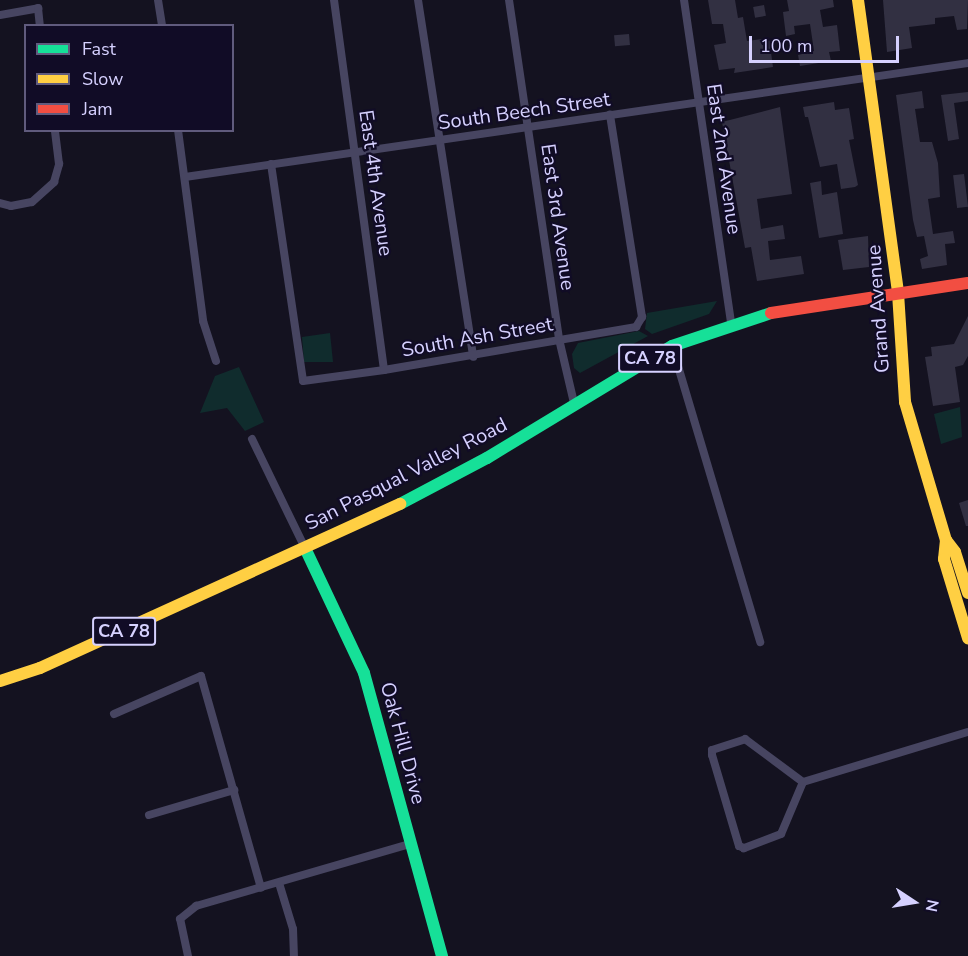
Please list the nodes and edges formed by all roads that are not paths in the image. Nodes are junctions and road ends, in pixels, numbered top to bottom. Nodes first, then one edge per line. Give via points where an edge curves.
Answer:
1 (158, 0) edge
2 (334, 0) edge
3 (418, 0) edge
4 (509, 0) edge
5 (684, 0) edge
6 (858, 0) edge
7 (37, 4) edge
8 (0, 15) edge
9 (40, 24) edge
10 (162, 24) edge
11 (968, 63) edge
12 (869, 76) junction
13 (699, 101) junction
14 (610, 115) junction
15 (528, 127) junction
16 (55, 132) edge
17 (178, 132) edge
18 (438, 140) junction
19 (356, 152) junction
20 (271, 164) junction
21 (185, 177) junction
22 (0, 203) edge
23 (968, 283) edge
24 (897, 293) junction
25 (731, 323) junction
26 (559, 339) junction
27 (672, 346) junction
28 (473, 357) junction
29 (216, 361) dead end
30 (384, 370) junction
31 (574, 403) junction
32 (252, 439) dead end
33 (946, 540) junction
34 (305, 548) junction
35 (968, 593) edge
36 (968, 638) edge
37 (760, 642) dead end
38 (0, 681) edge
39 (114, 714) dead end
40 (968, 732) edge
41 (803, 782) junction
42 (234, 790) junction
43 (149, 815) dead end
44 (410, 844) junction
45 (279, 883) junction
46 (261, 888) junction
47 (188, 956) edge
48 (294, 956) edge
49 (442, 956) edge

1 - 10 street
2 - 19 street, East 4th Avenue
3 - 18 street
4 - 15 street, East 3rd Avenue
5 - 13 street, East 2nd Avenue
6 - 12 main road, Grand Avenue
7 - 8 street
7 - 9 street
11 - 12 street, South Beech Street
12 - 13 street, South Beech Street
12 - 24 main road, Grand Avenue via 898,273
13 - 14 street, South Beech Street
13 - 25 street, East 2nd Avenue
14 - 15 street, South Beech Street
14 - 26 street, South Ash Street via 642,316 633,329
15 - 18 street, South Beech Street
15 - 26 street, East 3rd Avenue
16 - 22 street via 59,164 54,182 32,202 11,206
17 - 21 street
18 - 19 street, South Beech Street
18 - 28 street
19 - 20 street, South Beech Street
19 - 30 street, East 4th Avenue
20 - 21 street, South Beech Street
20 - 30 street, South Ash Street via 303,381
21 - 29 street via 203,321
23 - 24 main road, CA 78
24 - 25 main road, San Pasqual Valley Road / CA 78 via 773,312
24 - 33 main road, Grand Avenue via 905,402
25 - 27 main road, San Pasqual Valley Road / CA 78
26 - 28 street, South Ash Street
26 - 31 street, East 3rd Avenue
27 - 31 main road, San Pasqual Valley Road / CA 78
27 - 37 street
28 - 30 street, South Ash Street
31 - 34 main road, San Pasqual Valley Road / CA 78 via 487,458
32 - 34 street
33 - 35 main road, Grand Avenue via 955,552
33 - 36 main road, Grand Avenue via 944,559
34 - 38 main road, San Pasqual Valley Road / CA 78 via 40,668
34 - 44 main road, Oak Hill Drive via 364,673
39 - 42 street via 201,676
40 - 41 street
41 - 41 street via 745,740 712,750 739,846 744,848 781,834
42 - 43 street
42 - 46 street
44 - 45 street
44 - 49 main road, Oak Hill Drive
45 - 46 street
45 - 48 street via 293,929
46 - 47 street via 196,906 180,919

